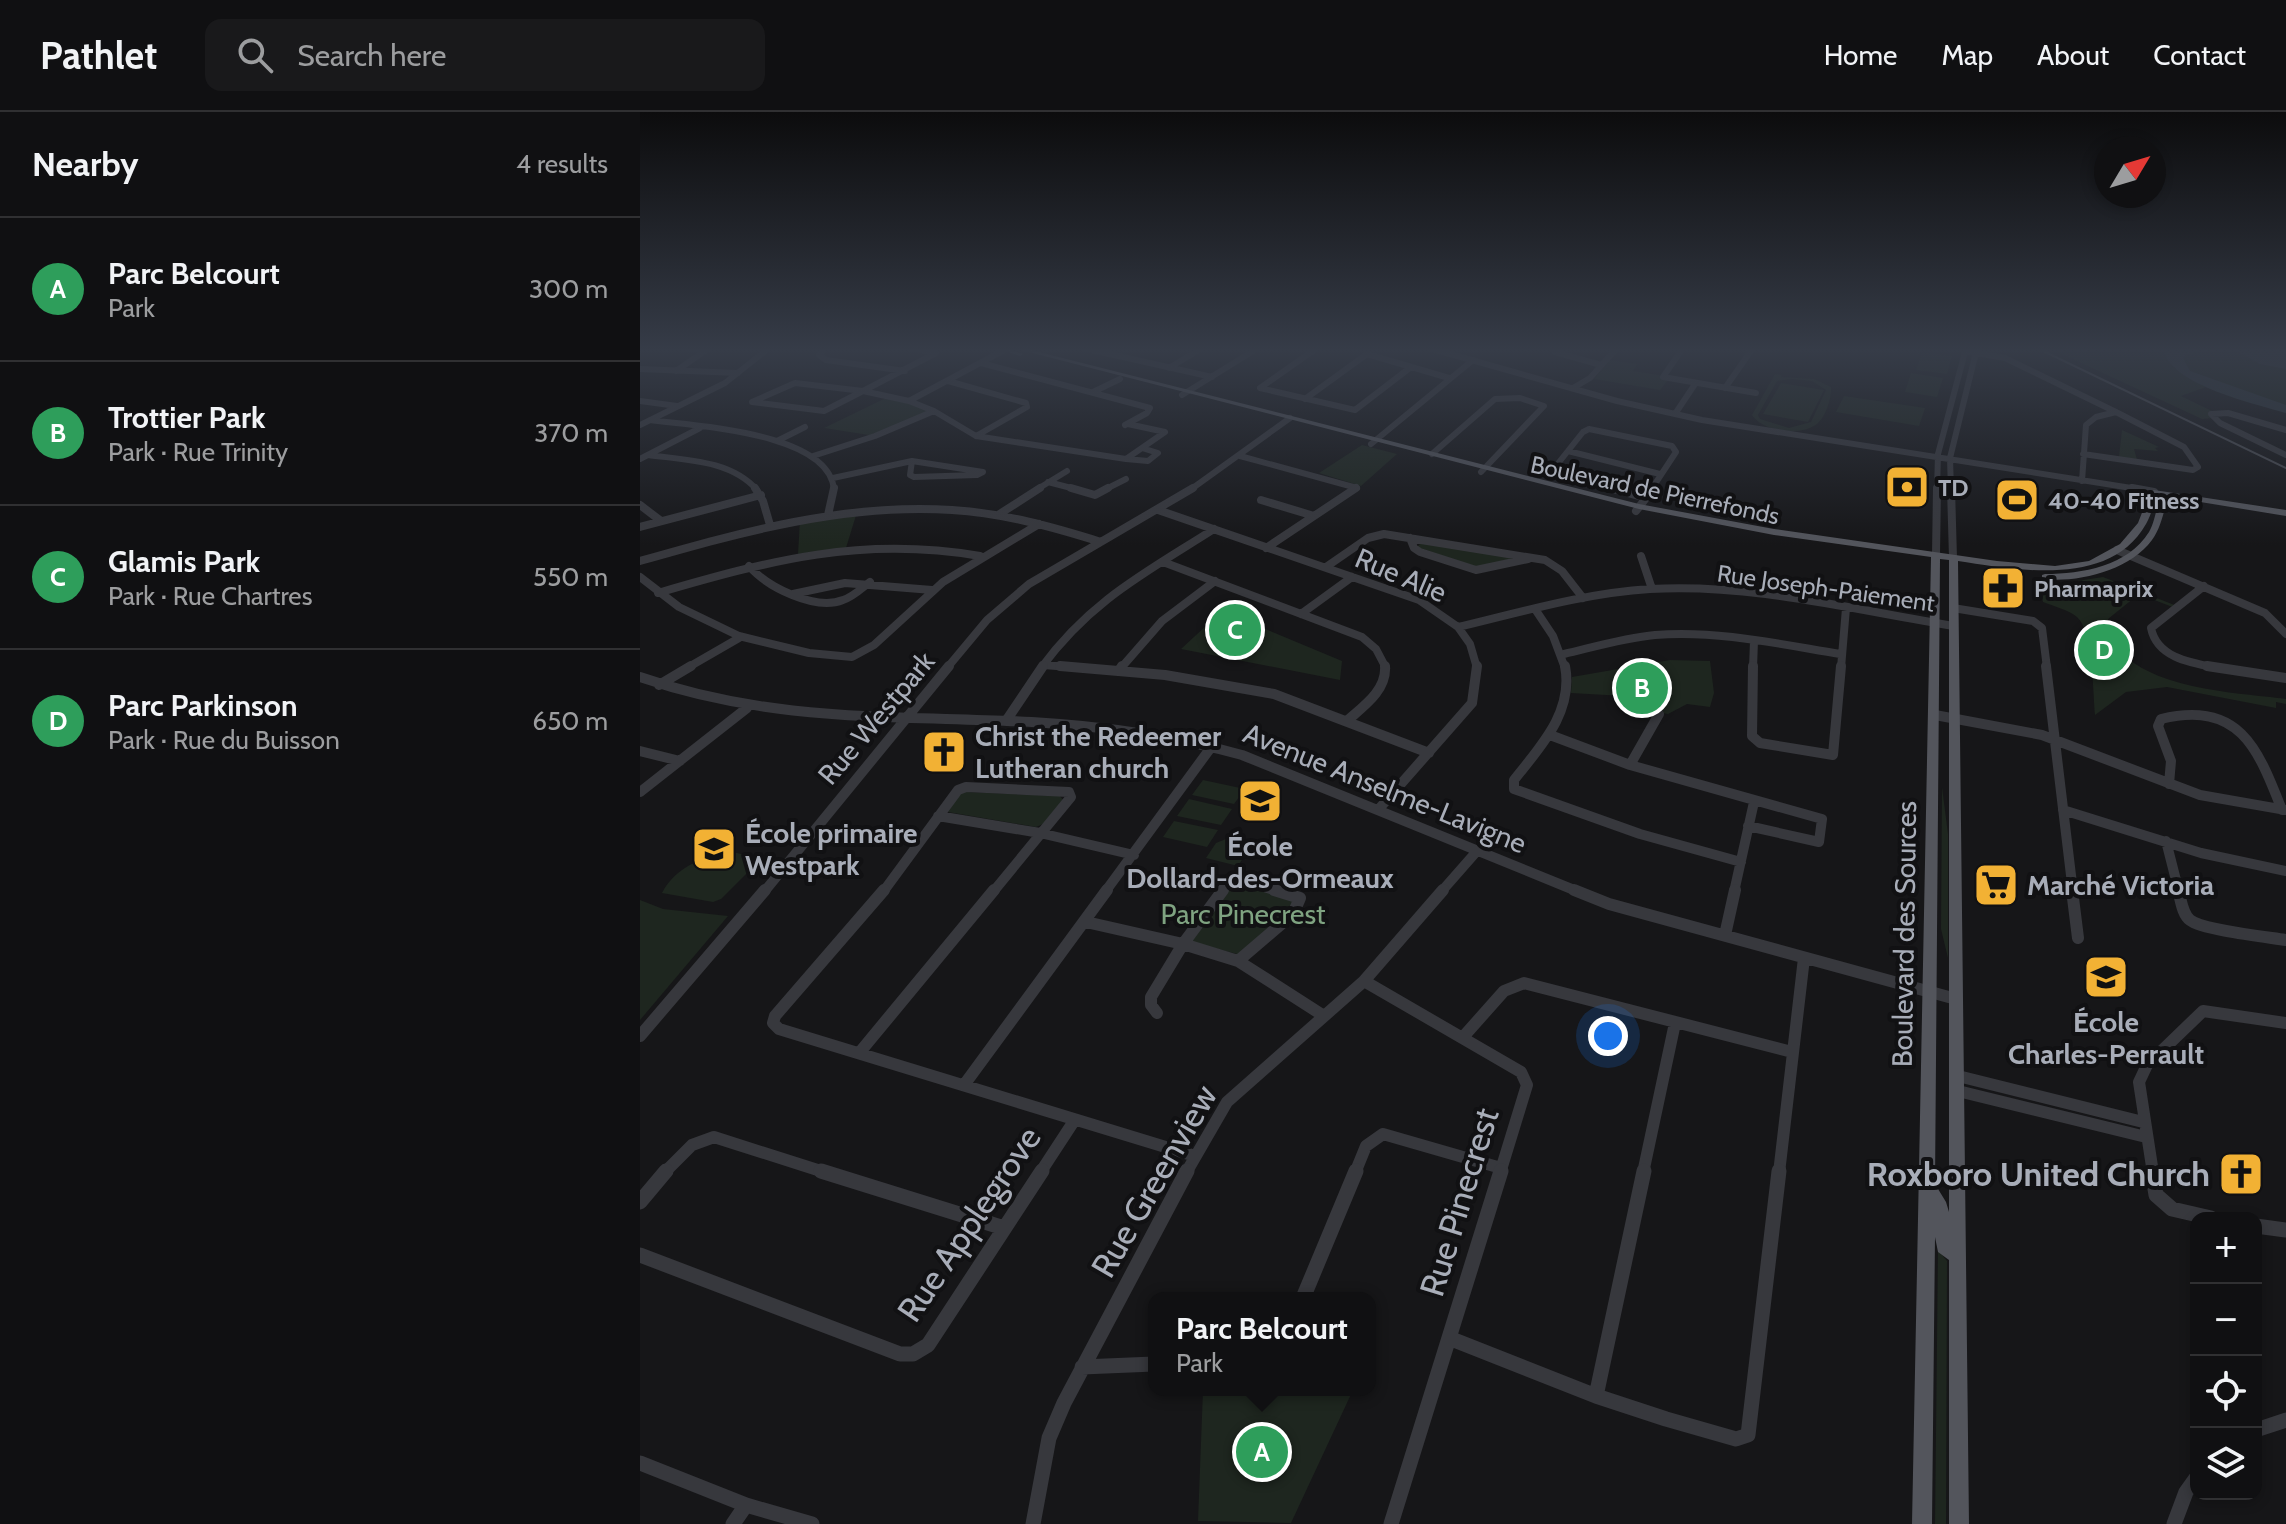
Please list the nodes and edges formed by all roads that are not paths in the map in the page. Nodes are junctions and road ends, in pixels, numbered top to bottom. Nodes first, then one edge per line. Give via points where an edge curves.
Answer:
1 (662, 414) edge
2 (927, 414) edge
3 (939, 414) edge
4 (1015, 414) edge
5 (1145, 414) edge
6 (1264, 414) edge
7 (1407, 414) edge
8 (1478, 414) edge
9 (1536, 414) edge
10 (1675, 414) edge
11 (1948, 414) edge
12 (1961, 414) edge
13 (2111, 414) edge
14 (2120, 414) edge
15 (2213, 414) edge
16 (2231, 414) edge
17 (650, 420) junction
18 (1288, 420) junction
19 (640, 425) edge
20 (805, 427) dead end
21 (700, 428) junction
22 (2286, 430) edge
23 (976, 436) junction
24 (777, 441) junction
25 (1374, 442) junction
26 (1142, 448) junction
27 (1568, 451) junction
28 (1432, 454) junction
29 (2083, 454) junction
30 (648, 455) junction
31 (2286, 455) edge
32 (813, 456) junction
33 (1240, 456) junction
34 (1937, 458) junction
35 (640, 459) edge
36 (1126, 459) junction
37 (1950, 460) junction
38 (912, 461) junction
39 (1483, 470) junction
40 (1067, 471) dead end
41 (1660, 474) junction
42 (833, 478) junction
43 (1126, 479) dead end
44 (2082, 481) junction
45 (1048, 482) junction
46 (2153, 493) junction
47 (761, 495) junction
48 (1646, 498) junction
49 (1261, 500) dead end
50 (2187, 500) junction
51 (640, 505) edge
52 (1638, 509) junction
53 (2262, 509) junction
54 (1158, 510) junction
55 (2286, 513) edge
56 (828, 515) junction
57 (998, 515) junction
58 (1314, 516) junction
59 (661, 521) junction
60 (1039, 524) junction
61 (770, 525) junction
62 (640, 527) edge
63 (1214, 529) junction
64 (1410, 538) junction
65 (1101, 542) junction
66 (1266, 548) junction
67 (2117, 550) junction
68 (2130, 554) junction
69 (980, 556) junction
70 (1641, 556) dead end
71 (1534, 557) junction
72 (1936, 558) junction
73 (640, 561) edge
74 (1953, 561) junction
75 (1163, 562) junction
76 (749, 566) junction
77 (1326, 567) junction
78 (640, 577) edge
79 (1352, 577) junction
80 (1215, 581) junction
81 (871, 582) junction
82 (2204, 586) junction
83 (1652, 589) junction
84 (932, 590) junction
85 (658, 593) junction
86 (793, 594) junction
87 (1583, 598) junction
88 (1846, 608) junction
89 (1953, 608) junction
90 (1535, 609) junction
91 (1301, 614) junction
92 (1935, 623) junction
93 (1954, 626) junction
94 (1458, 627) junction
95 (2286, 634) edge
96 (739, 638) junction
97 (1754, 641) junction
98 (1564, 654) junction
99 (1840, 654) junction
100 (1043, 665) junction
101 (1119, 671) junction
102 (640, 677) edge
103 (2286, 678) edge
104 (659, 685) junction
105 (747, 708) junction
106 (1659, 714) dead end
107 (1935, 715) junction
108 (906, 718) junction
109 (1955, 718) junction
110 (1348, 720) junction
111 (1006, 721) junction
112 (1550, 735) junction
113 (2054, 739) junction
114 (1212, 746) junction
115 (640, 751) edge
116 (1429, 753) junction
117 (680, 761) junction
118 (1630, 765) junction
119 (2169, 784) junction
120 (640, 792) edge
121 (1754, 802) junction
122 (1378, 810) junction
123 (2063, 810) junction
124 (2284, 810) edge
125 (938, 816) junction
126 (1748, 826) junction
127 (1040, 833) junction
128 (2166, 841) junction
129 (1477, 851) junction
130 (1134, 855) junction
131 (1741, 862) junction
132 (2286, 871) edge
133 (1086, 922) junction
134 (1725, 935) junction
135 (2078, 938) dead end
136 (2286, 940) edge
137 (1183, 944) junction
138 (1804, 958) junction
139 (1238, 961) junction
140 (1364, 981) junction
141 (1931, 993) junction
142 (1956, 999) junction
143 (1157, 1013) dead end
144 (1324, 1016) junction
145 (1675, 1023) junction
146 (2286, 1023) edge
147 (640, 1036) edge
148 (1464, 1036) junction
149 (860, 1052) junction
150 (1792, 1052) junction
151 (1958, 1084) junction
152 (964, 1085) junction
153 (1074, 1121) junction
154 (2144, 1130) junction
155 (1195, 1156) junction
156 (1501, 1168) junction
157 (1927, 1185) junction
158 (640, 1202) edge
159 (2190, 1213) edge
160 (2262, 1227) edge
161 (1004, 1228) junction
162 (2286, 1230) edge
163 (640, 1255) edge
164 (1958, 1257) junction
165 (1305, 1292) edge
166 (1449, 1338) junction
167 (1148, 1364) edge
168 (1082, 1367) junction
169 (1596, 1396) junction
170 (2286, 1420) edge
171 (2262, 1428) edge
172 (640, 1463) edge
173 (2190, 1486) edge
174 (746, 1505) junction
175 (733, 1524) edge
176 (812, 1524) edge
177 (1033, 1524) edge
178 (1391, 1524) edge
179 (1922, 1524) edge
180 (1959, 1524) edge
181 (2174, 1524) edge

1 - 17 street
2 - 32 street
3 - 23 street
4 - 23 street
5 - 26 street via 1128,424 1165,432
6 - 18 main road, Boulevard de Pierrefonds
7 - 25 street
8 - 28 street
9 - 39 street
10 - 34 street
11 - 34 street, Boulevard des Sources
12 - 37 street, Boulevard des Sources
13 - 29 street via 2088,422
14 - 29 street via 2184,447 2198,467
15 - 31 street via 2233,430
16 - 22 street
17 - 19 street
17 - 21 street
18 - 25 main road, Boulevard de Pierrefonds
18 - 33 street, Rue Westpark
20 - 24 street
21 - 24 street
21 - 30 street
23 - 36 street
24 - 32 street
25 - 28 main road, Boulevard de Pierrefonds
25 - 39 main road, Boulevard de Pierrefonds
26 - 36 street
26 - 36 street via 1158,453 1141,463
27 - 41 street
27 - 41 street via 1583,432 1593,429 1667,444 1676,452
27 - 48 street via 1554,475
28 - 39 main road, Boulevard de Pierrefonds
29 - 44 street
30 - 35 street
30 - 47 street via 718,466 745,477
32 - 42 street
33 - 54 street, Rue Westpark
33 - 58 street via 1357,488
34 - 37 street
34 - 72 street, Boulevard des Sources
37 - 44 street
37 - 74 street, Boulevard des Sources
38 - 38 street via 981,470 983,472 914,477
38 - 42 street
39 - 52 main road, Boulevard de Pierrefonds
40 - 45 street
41 - 48 street
42 - 56 street
43 - 45 street via 1095,495
44 - 46 street
45 - 57 street
46 - 50 street
46 - 53 main road
46 - 67 main road, Boulevard de Pierrefonds via 2141,527
47 - 59 street
47 - 61 street
48 - 52 street
49 - 58 street
50 - 53 main road
50 - 68 main road, Boulevard de Pierrefonds via 2163,503 2154,530
51 - 59 street
52 - 72 main road, Boulevard de Pierrefonds via 1740,532
53 - 55 main road
54 - 63 street, Rue Alie
54 - 65 street, Rue Westpark
56 - 57 street via 932,509
56 - 61 street
57 - 60 street
58 - 66 street
59 - 62 street
60 - 65 street
60 - 69 street
61 - 73 street
63 - 66 street, Rue Alie
63 - 75 street
64 - 71 street
64 - 71 street via 1420,552 1476,570
64 - 77 street via 1376,535
65 - 108 street, Rue Westpark via 1029,584 987,620
66 - 77 street, Rue Alie
67 - 68 street
67 - 74 main road, Boulevard de Pierrefonds via 2088,564 2062,568
68 - 74 main road, Boulevard de Pierrefonds via 2098,571 2066,577
68 - 82 street
69 - 76 street via 931,547 872,546
69 - 84 street
70 - 83 street
71 - 87 street via 1556,565
72 - 74 main road, Boulevard de Pierrefonds
72 - 92 main road, Boulevard des Sources
74 - 89 main road, Boulevard des Sources
75 - 80 street
75 - 100 street via 1081,620
76 - 85 street
76 - 86 street via 753,574
77 - 79 street, Rue Alie
78 - 85 street
79 - 91 street
79 - 94 street, Rue Alie via 1424,602
80 - 91 street
80 - 101 street via 1158,623
81 - 84 street
81 - 86 street via 837,582
81 - 86 street via 836,603
82 - 95 street via 2265,613
82 - 103 street via 2151,628 2159,651 2191,663
83 - 87 street, Rue Joseph-Paiement
83 - 88 street, Rue Joseph-Paiement via 1741,592
84 - 96 street via 868,651 852,657
85 - 96 street via 693,618
87 - 90 street, Rue Joseph-Paiement
88 - 92 street, Rue Joseph-Paiement
88 - 99 street
89 - 93 main road, Boulevard des Sources
89 - 113 street via 2022,618 2042,628
90 - 94 street, Rue Joseph-Paiement
90 - 98 street
91 - 110 street via 1362,637 1381,651 1388,670 1381,692
92 - 93 street, Rue Joseph-Paiement
92 - 107 main road, Boulevard des Sources
93 - 109 main road, Boulevard des Sources
94 - 116 street, Rue Alie via 1477,666 1472,703
96 - 104 street
97 - 98 street via 1657,635
97 - 99 street
97 - 99 street via 1752,736 1760,743 1803,751 1833,755
98 - 112 street via 1565,704
100 - 101 street
100 - 111 street
101 - 110 street via 1238,686
102 - 104 street, Avenue Anselme-Lavigne
104 - 105 street, Avenue Anselme-Lavigne
105 - 108 street, Avenue Anselme-Lavigne
105 - 117 street
106 - 118 street
107 - 109 street
107 - 141 main road, Boulevard des Sources
108 - 111 street, Avenue Anselme-Lavigne
108 - 147 street, Rue Westpark
109 - 113 street
109 - 142 main road, Boulevard des Sources
110 - 116 street
111 - 114 street, Avenue Anselme-Lavigne via 1117,730
112 - 118 street
112 - 131 street via 1514,780 1514,789 1640,834
113 - 119 street
113 - 123 street
114 - 122 street, Avenue Anselme-Lavigne
114 - 130 street
115 - 117 street
116 - 122 street, Rue Alie
117 - 120 street
118 - 121 street
119 - 124 street
119 - 124 street via 2171,761 2158,726 2161,719 2217,719 2252,738
121 - 126 street
121 - 126 street via 1822,819 1819,842
122 - 129 street, Avenue Anselme-Lavigne
123 - 128 street
123 - 135 street
125 - 127 street
125 - 127 street via 966,787 1069,792 1071,797
125 - 149 street via 868,912 775,1016 779,1029
126 - 131 street
127 - 130 street
127 - 149 street
128 - 132 street via 2200,854
128 - 136 street via 2190,920
129 - 134 street, Avenue Anselme-Lavigne via 1609,904
129 - 140 street, Rue Greenview
130 - 133 street
131 - 134 street
133 - 137 street
133 - 152 street
134 - 138 street, Avenue Anselme-Lavigne
137 - 139 street
137 - 139 street via 1229,881 1239,879 1300,898 1293,914
137 - 143 street via 1151,997
138 - 141 street, Avenue Anselme-Lavigne
138 - 150 street
139 - 144 street
140 - 144 street, Rue Greenview
140 - 148 street, Rue Pinecrest
141 - 142 street, Avenue Anselme-Lavigne
141 - 157 main road, Boulevard des Sources
142 - 151 main road, Boulevard des Sources
144 - 155 street, Rue Greenview via 1227,1102
145 - 148 street via 1524,983 1504,991
145 - 150 street
145 - 169 street
146 - 154 street via 2203,1011 2147,1065 2139,1082
148 - 156 street, Rue Pinecrest via 1521,1072 1527,1085
149 - 152 street
150 - 169 street via 1748,1435 1736,1439
151 - 154 street
151 - 164 main road, Boulevard des Sources
152 - 153 street
153 - 155 street
153 - 161 street, Rue Applegrove
154 - 159 street via 2156,1195 2172,1209
155 - 168 street, Rue Greenview
156 - 165 street via 1383,1134 1366,1146
156 - 166 street, Rue Pinecrest
157 - 164 main road via 1941,1212 1944,1246
157 - 179 main road, Boulevard des Sources
158 - 161 street via 689,1147 700,1138 714,1137
160 - 162 street
161 - 163 street, Rue Applegrove via 928,1345 913,1354 900,1354
164 - 180 main road, Boulevard des Sources
166 - 169 street
166 - 178 street, Rue Pinecrest
167 - 168 street
168 - 177 street, Rue Greenview via 1049,1438
170 - 171 street
172 - 174 street
173 - 181 street
174 - 175 street
174 - 176 street

